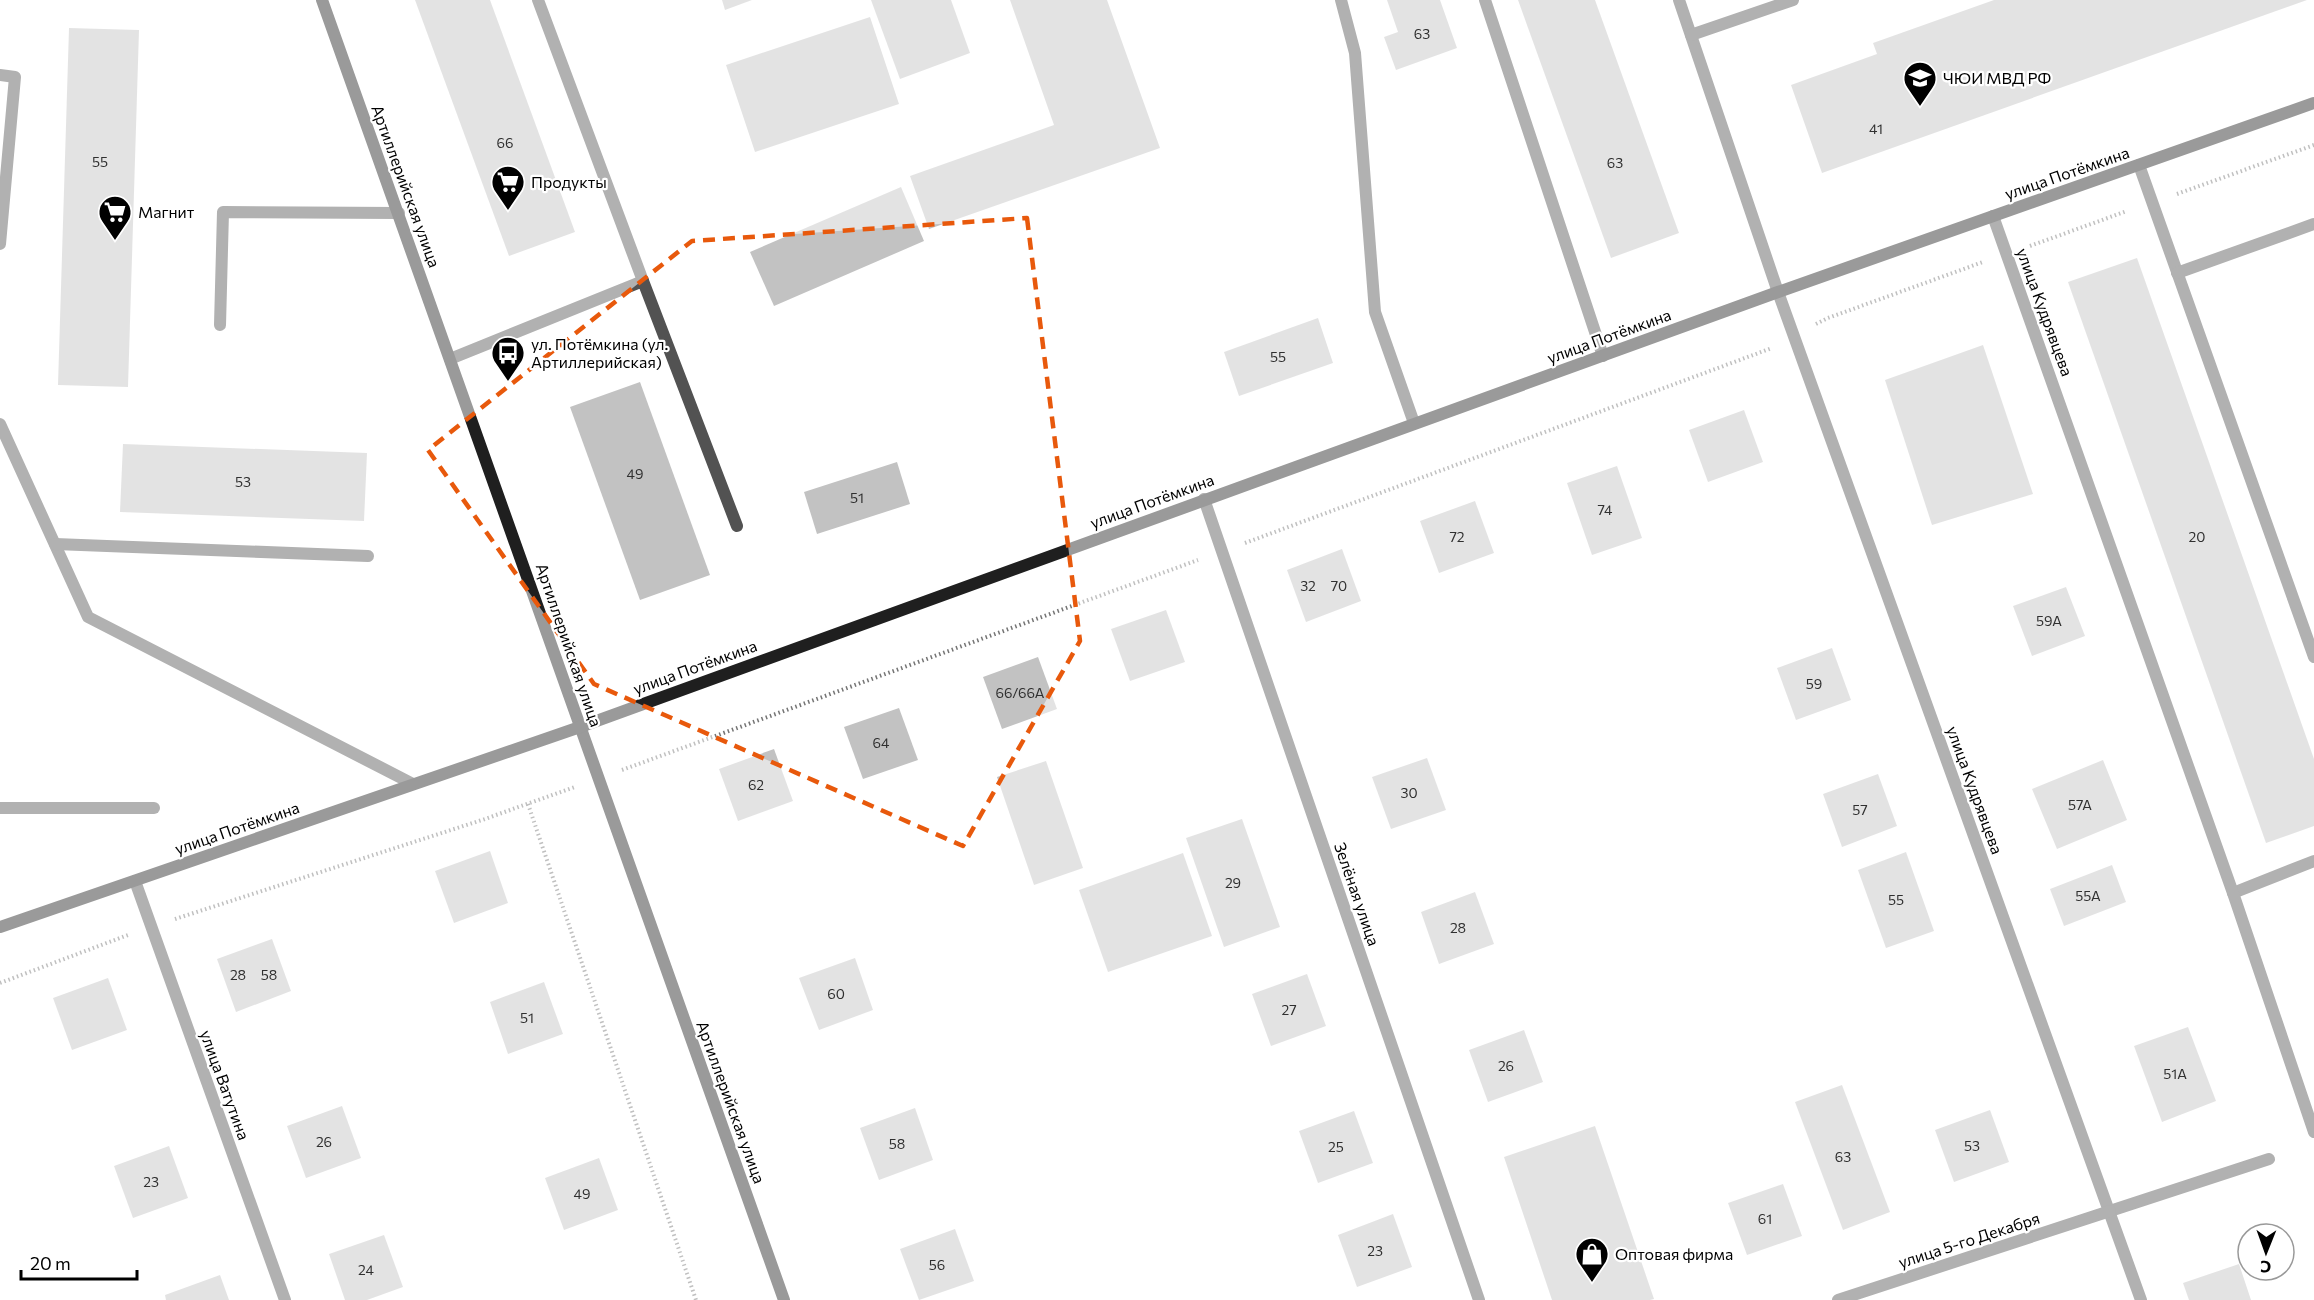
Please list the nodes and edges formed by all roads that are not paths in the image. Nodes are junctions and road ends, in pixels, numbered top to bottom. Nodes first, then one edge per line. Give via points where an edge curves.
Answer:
1 (322, 0) edge
2 (538, 0) edge
3 (1341, 0) edge
4 (1485, 0) edge
5 (1679, 0) edge
6 (1793, 0) edge
7 (1691, 35) junction
8 (0, 75) edge
9 (2314, 103) edge
10 (2139, 165) junction
11 (399, 213) junction
12 (1994, 216) junction
13 (2314, 224) edge
14 (0, 244) edge
15 (2177, 273) junction
16 (643, 281) junction
17 (1778, 292) junction
18 (220, 325) dead end
19 (1603, 356) junction
20 (450, 359) junction
21 (1414, 423) junction
22 (0, 424) edge
23 (1204, 499) junction
24 (737, 526) dead end
25 (55, 544) junction
26 (368, 556) dead end
27 (2314, 657) edge
28 (580, 727) junction
29 (413, 784) junction
30 (0, 808) edge
31 (154, 808) dead end
32 (2314, 861) edge
33 (135, 881) junction
34 (2233, 893) junction
35 (0, 927) edge
36 (2314, 1132) edge
37 (2269, 1159) dead end
38 (2110, 1211) junction
39 (285, 1300) edge
40 (784, 1300) edge
41 (1479, 1300) edge
42 (1838, 1300) edge
43 (2141, 1300) edge

1 - 11 street, Артиллерийская улица
2 - 16 street
3 - 21 street via 1355,53 1375,312
4 - 19 street
5 - 7 street, улица Кудрявцева
6 - 7 street
7 - 17 street, улица Кудрявцева
8 - 14 street via 15,77
9 - 10 street, улица Потёмкина
10 - 12 street, улица Потёмкина
10 - 15 street
11 - 18 street via 223,212
11 - 20 street, Артиллерийская улица
12 - 17 street, улица Потёмкина
12 - 34 street, улица Кудрявцева
13 - 15 street
15 - 27 street
16 - 20 street
16 - 24 street
17 - 19 street, улица Потёмкина
17 - 38 street, улица Кудрявцева
19 - 21 street, улица Потёмкина
20 - 28 street, Артиллерийская улица
21 - 23 street, улица Потёмкина
22 - 25 street
23 - 28 street, улица Потёмкина
23 - 41 street, Зелёная улица
25 - 26 street
25 - 29 street via 88,617
28 - 29 street, улица Потёмкина
28 - 40 street, Артиллерийская улица
29 - 33 street, улица Потёмкина
30 - 31 street
32 - 34 street
33 - 35 street, улица Потёмкина
33 - 39 street, улица Ватутина
34 - 36 street, улица Кудрявцева
37 - 38 street, улица 5-го Декабря
38 - 42 street, улица 5-го Декабря
38 - 43 street, улица Кудрявцева

